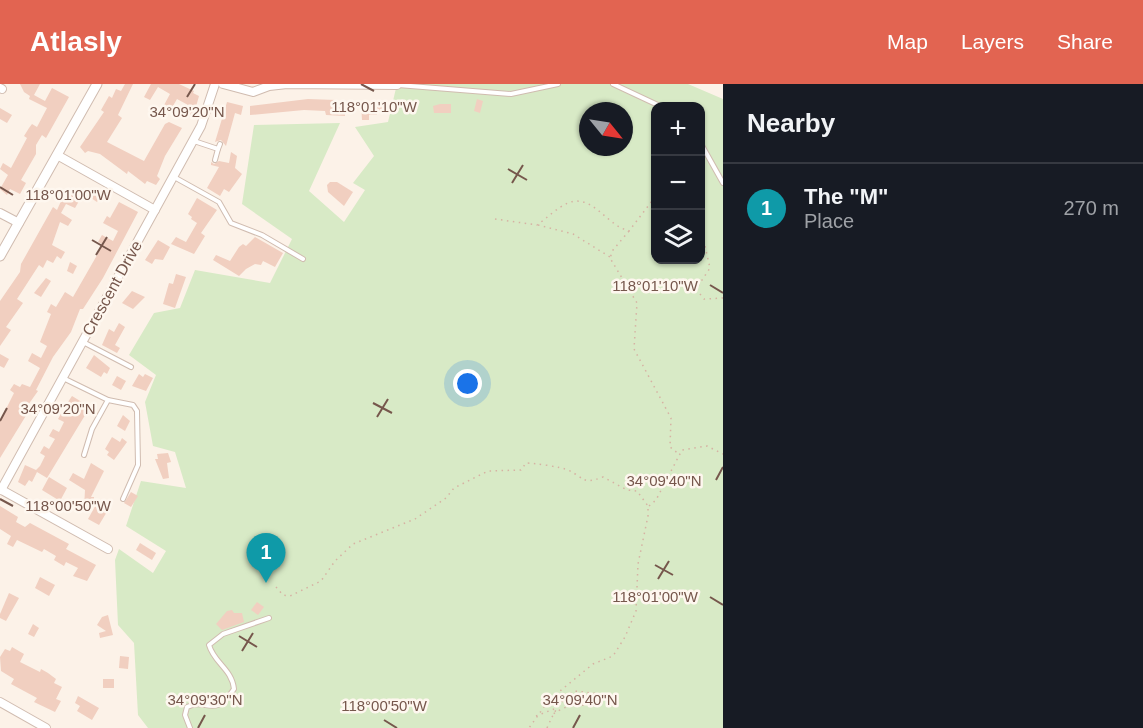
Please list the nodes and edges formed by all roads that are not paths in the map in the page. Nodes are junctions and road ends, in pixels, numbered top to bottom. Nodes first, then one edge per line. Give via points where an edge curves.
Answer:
1 (97, 84) edge
2 (215, 84) edge
3 (223, 84) edge
4 (558, 84) edge
5 (613, 84) edge
6 (397, 85) edge
7 (651, 102) edge
8 (193, 140) junction
9 (220, 144) dead end
10 (218, 150) junction
11 (705, 151) edge
12 (57, 155) junction
13 (215, 160) dead end
14 (173, 177) junction
15 (723, 183) edge
16 (155, 210) junction
17 (0, 213) edge
18 (19, 223) junction
19 (0, 256) edge
20 (303, 259) dead end
21 (82, 342) junction
22 (131, 368) dead end
23 (63, 377) junction
24 (108, 400) junction
25 (84, 455) dead end
26 (1, 489) edge
27 (123, 500) dead end
28 (108, 549) dead end
29 (269, 618) dead end
30 (0, 702) edge
31 (46, 728) edge
32 (190, 728) edge

1 - 12 street
2 - 8 street, Crescent Drive
3 - 6 street via 253,92 288,84
4 - 6 lane via 511,94
5 - 7 lane
8 - 10 lane
8 - 14 street, Crescent Drive
9 - 10 lane
10 - 13 lane
11 - 15 lane
12 - 16 street
12 - 18 street
14 - 16 street, Crescent Drive
14 - 20 lane via 219,202 231,223 262,235
16 - 21 street, Crescent Drive
17 - 18 street
18 - 19 street
21 - 22 lane
21 - 23 street, Crescent Drive
23 - 24 lane
23 - 26 street, Crescent Drive
24 - 25 lane via 92,429
24 - 27 lane via 134,405 137,411 138,465
26 - 28 street
29 - 32 lane via 223,634 209,645 214,658 230,672 234,689 217,706 187,706 185,715
30 - 31 street

